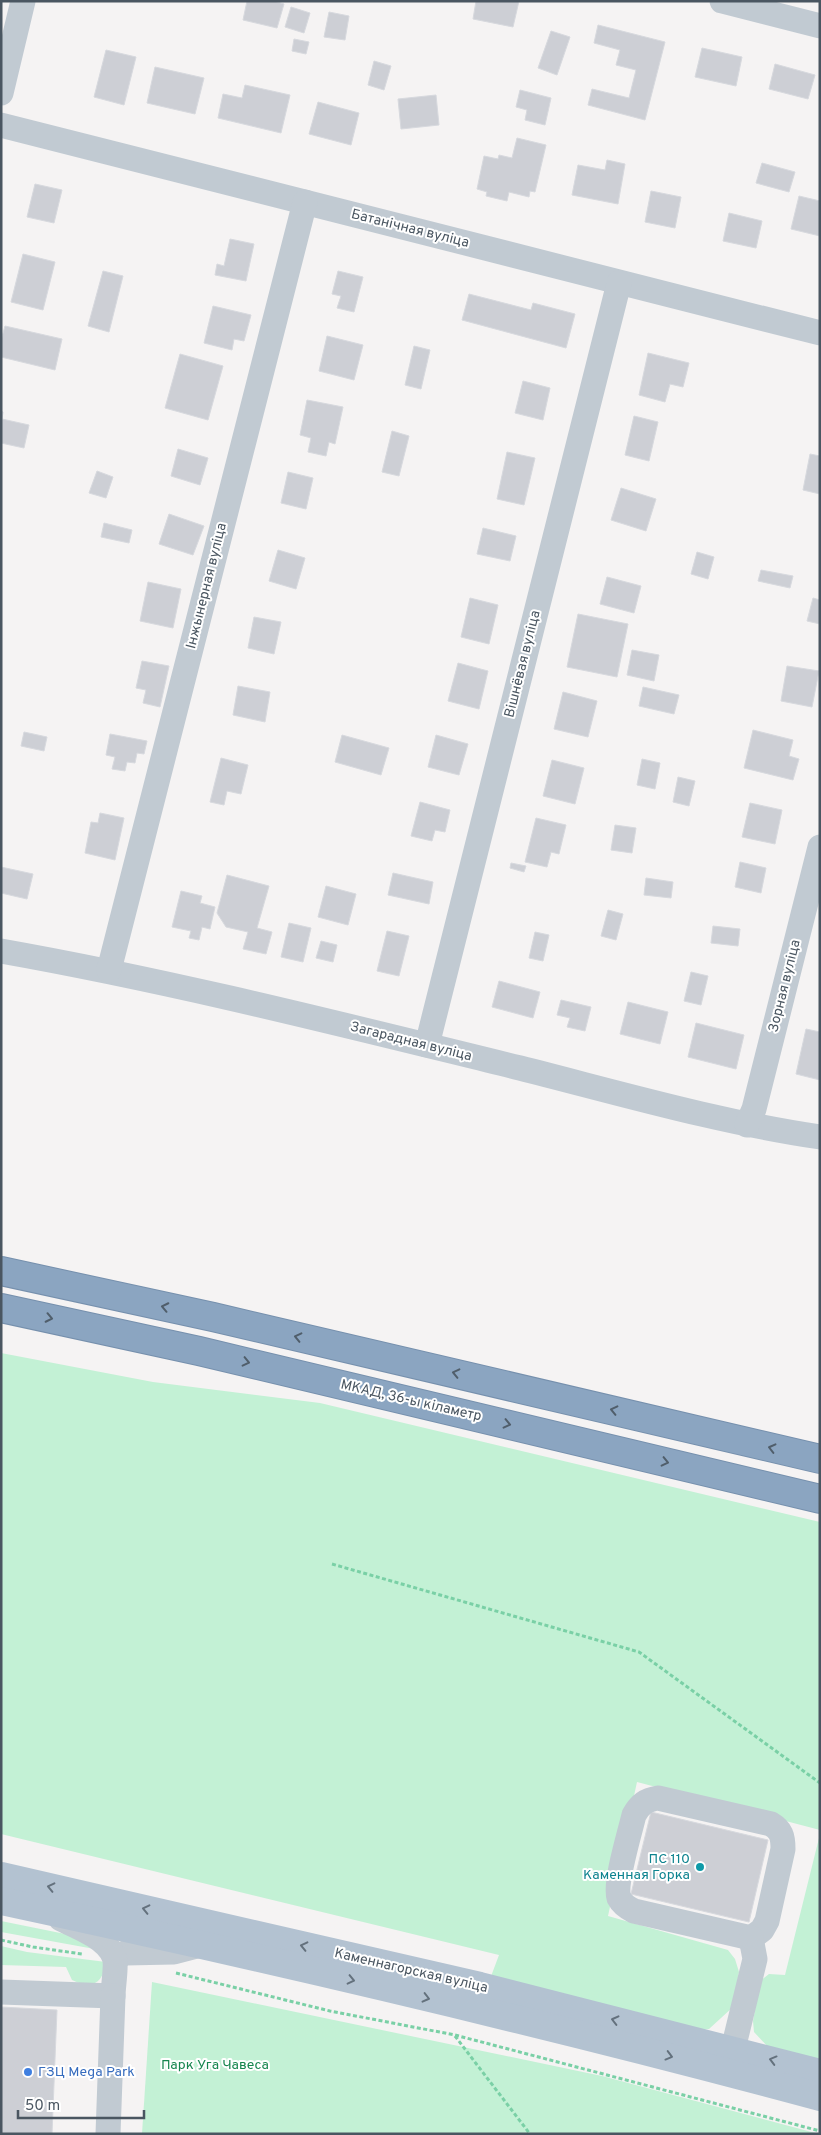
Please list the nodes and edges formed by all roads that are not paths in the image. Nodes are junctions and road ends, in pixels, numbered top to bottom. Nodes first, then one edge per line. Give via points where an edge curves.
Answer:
1 (23, 1) edge
2 (722, 1) edge
3 (820, 26) edge
4 (1, 93) edge
5 (1, 125) edge
6 (304, 202) junction
7 (619, 283) junction
8 (820, 333) edge
9 (820, 847) edge
10 (1, 951) edge
11 (109, 970) junction
12 (427, 1045) junction
13 (747, 1125) junction
14 (820, 1136) edge
15 (1, 1271) edge
16 (1, 1308) edge
17 (820, 1459) edge
18 (820, 1499) edge
19 (1, 1876) edge
20 (1, 1901) edge
21 (42, 1910) junction
22 (751, 1938) junction
23 (201, 1945) junction
24 (115, 1958) junction
25 (1, 1992) edge
26 (113, 1996) junction
27 (733, 2050) junction
28 (820, 2073) edge
29 (820, 2097) edge
30 (108, 2134) edge

1 - 4 street
2 - 3 street
5 - 6 street, Батанічная вуліца
6 - 7 street, Батанічная вуліца
6 - 11 street, Інжынерная вуліца
7 - 8 street, Батанічная вуліца
7 - 12 street, Вішнёвая вуліца
9 - 13 street, Зорная вуліца via 754,1109
10 - 11 street, Загарадная вуліца
11 - 12 street, Загарадная вуліца
12 - 13 street, Загарадная вуліца
13 - 14 street, Загарадная вуліца
17 -> 15 highway via 213,1317
16 -> 18 highway, МКАД, 36-ы кіламетр via 199,1351
27 -> 19 main road, Каменнагорская вуліца via 480,1986
20 - 21 main road, Каменнагорская вуліца
21 - 23 main road, Каменнагорская вуліца
21 - 24 street via 106,1945
22 - 22 street via 634,1911 625,1906 619,1897 618,1885 638,1806 658,1798 771,1824 779,1829 783,1849 767,1921 762,1930
22 - 27 street via 755,1959
23 - 24 street via 174,1952 125,1953
23 -> 29 main road, Каменнагорская вуліца via 646,2050
24 - 26 street
25 - 26 street
26 - 30 street
28 -> 27 main road, Каменнагорская вуліца

